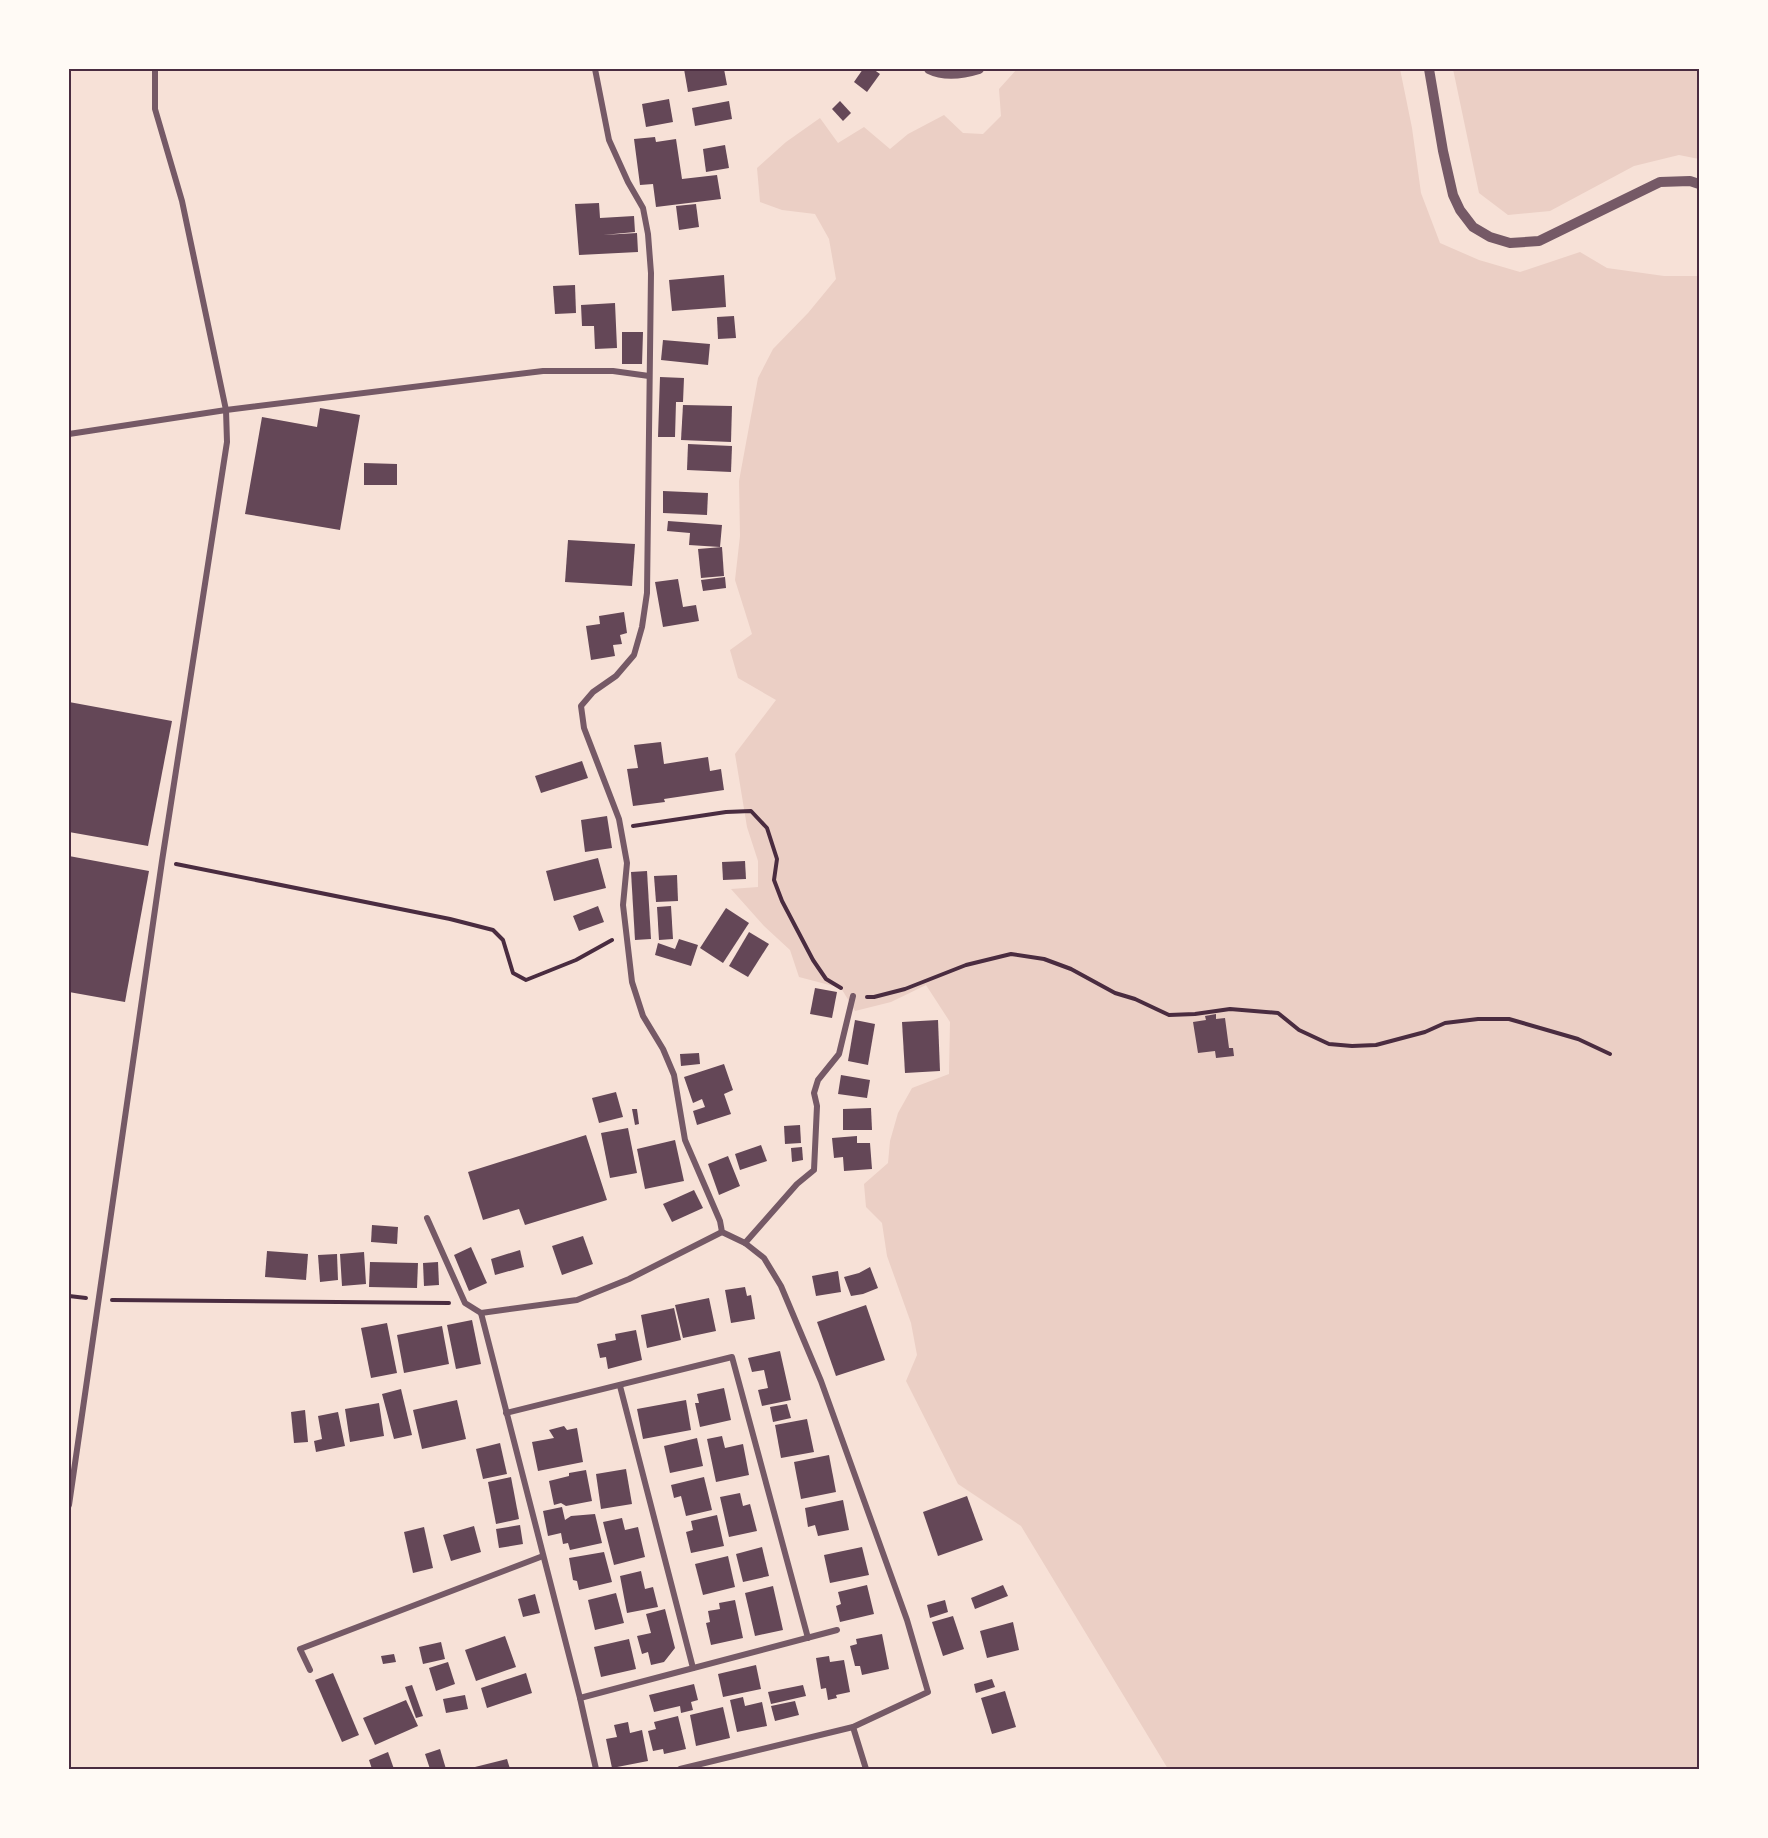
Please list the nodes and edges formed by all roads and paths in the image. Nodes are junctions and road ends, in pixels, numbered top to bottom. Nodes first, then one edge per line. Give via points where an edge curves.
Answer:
1 (155, 69) edge
2 (595, 69) edge
3 (929, 69) edge
4 (979, 69) edge
5 (1429, 69) edge
6 (1699, 184) edge
7 (649, 376) junction
8 (226, 410) junction
9 (69, 434) edge
10 (621, 828) junction
11 (162, 861) junction
12 (626, 933) junction
13 (853, 996) junction
14 (1610, 1054) dead end
15 (427, 1218) dead end
16 (722, 1232) junction
17 (746, 1243) junction
18 (69, 1296) edge
19 (99, 1299) junction
20 (465, 1303) junction
21 (481, 1313) junction
22 (620, 1386) junction
23 (506, 1413) junction
24 (69, 1505) edge
25 (543, 1556) junction
26 (837, 1630) dead end
27 (808, 1638) junction
28 (693, 1668) junction
29 (310, 1670) dead end
30 (580, 1698) junction
31 (853, 1727) junction
32 (596, 1769) edge
33 (680, 1769) edge
34 (866, 1769) edge

1 - 8 street via 154,109 182,201
2 - 7 street via 609,140 643,208 648,234
3 - 4 street via 961,75
5 - 6 street via 1453,195 1473,227 1490,237 1510,243 1539,241 1660,182
7 - 8 street via 543,370
7 - 10 street via 647,593 642,627 634,655 581,706 584,728
8 - 9 street
8 - 11 street via 227,442
10 - 12 street via 627,863 623,905
10 - 13 path via 751,811 767,828 777,859 774,880 813,960 826,979
11 - 12 path via 493,930 503,940 513,973 526,980 576,960
11 - 19 street
12 - 16 street via 632,982 643,1016 674,1075 685,1140
13 - 14 path via 874,997 1011,954 1044,959 1071,969 1115,993 1169,1015 1230,1009 1278,1013 1299,1030 1329,1044 1376,1045 1445,1023 1509,1019 1578,1039
13 - 17 street via 839,1054 818,1080 814,1093 814,1170
15 - 20 street
16 - 17 street
16 - 21 street via 629,1279 577,1300
17 - 31 street via 764,1258 782,1286 821,1381 907,1620 928,1692
18 - 19 path
19 - 20 path
19 - 24 street
20 - 21 street
21 - 23 street
22 - 23 street
22 - 27 street via 732,1358
22 - 28 street
23 - 25 street
25 - 29 street via 300,1649
25 - 30 street
26 - 27 street
27 - 28 street
28 - 30 street
30 - 32 street
31 - 33 street
31 - 34 street

